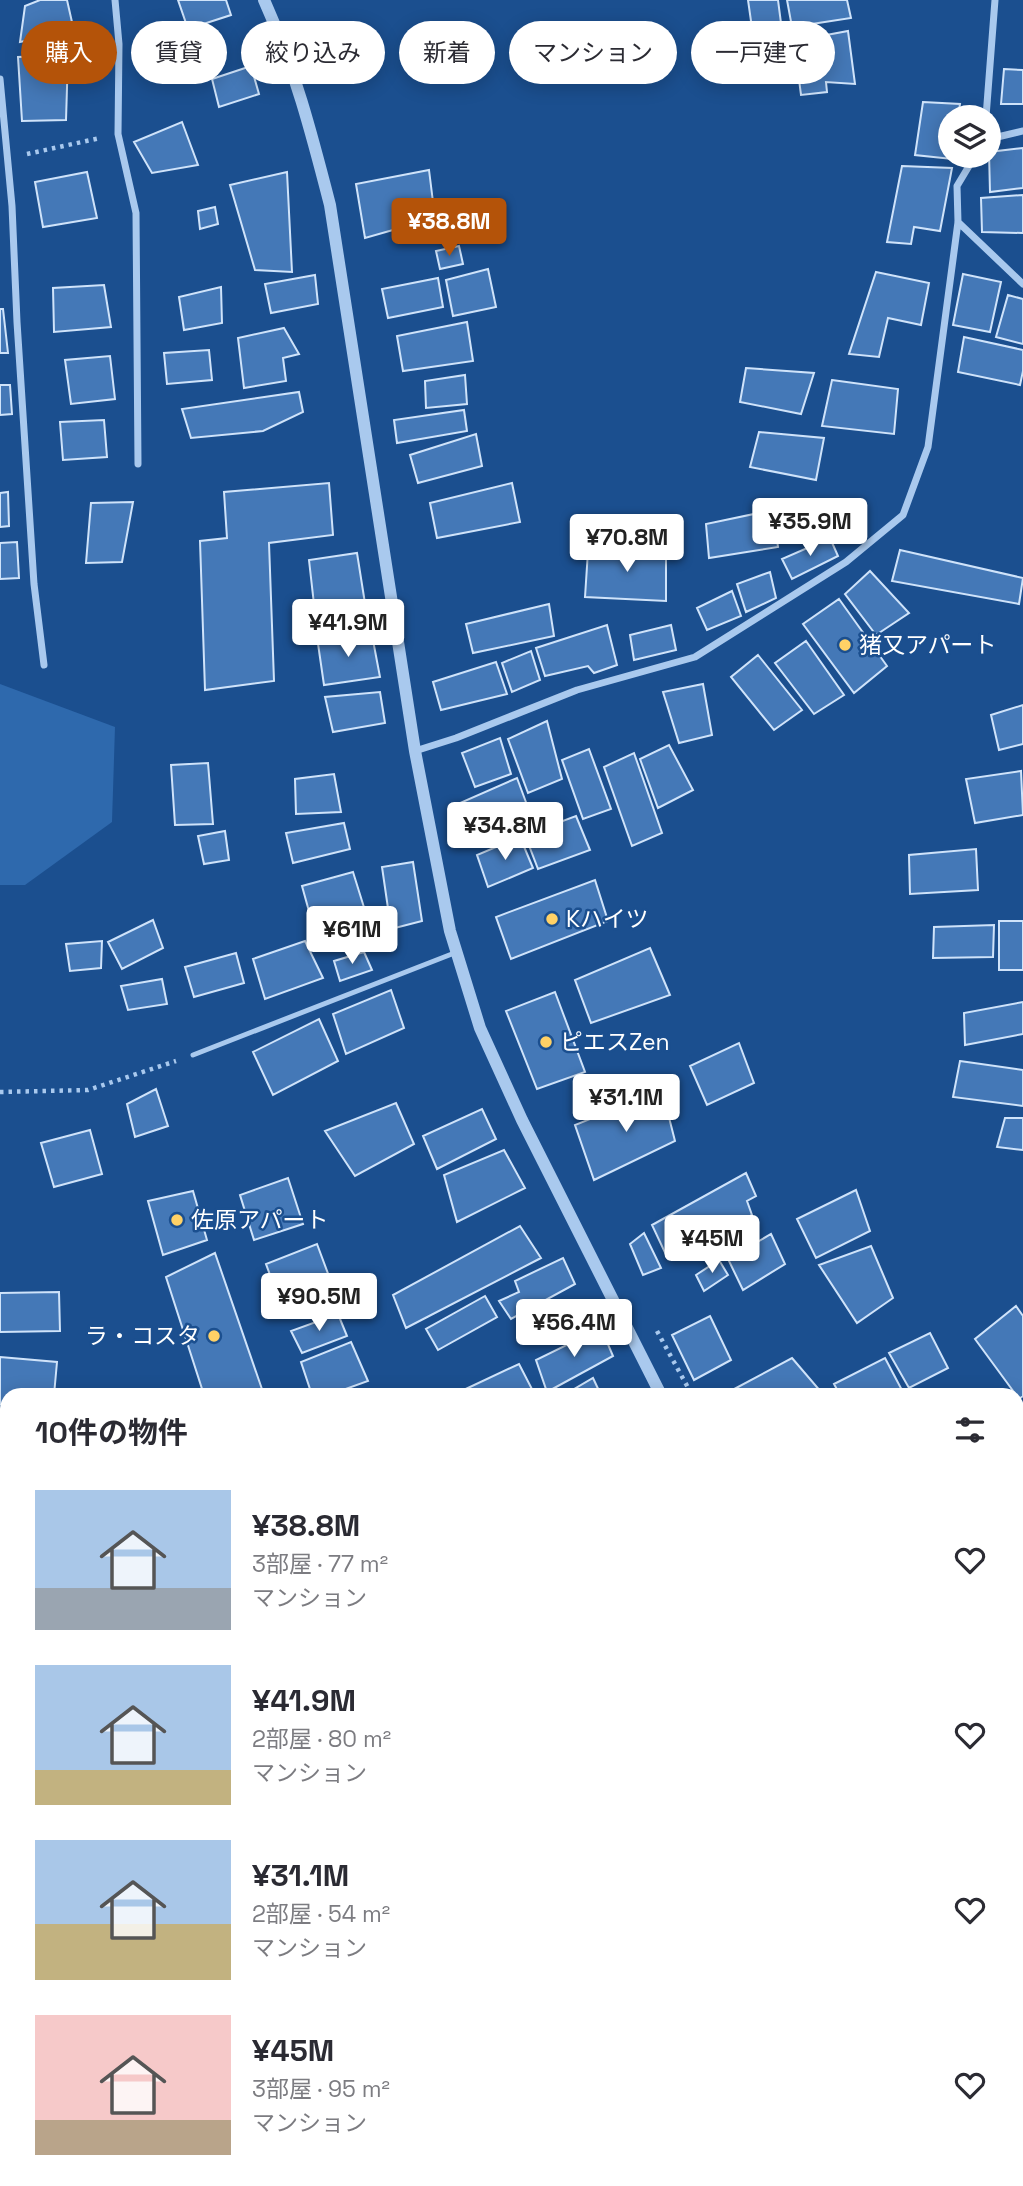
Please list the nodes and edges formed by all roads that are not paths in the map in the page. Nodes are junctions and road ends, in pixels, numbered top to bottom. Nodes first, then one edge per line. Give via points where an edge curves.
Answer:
1 (115, 0) edge
2 (264, 0) edge
3 (995, 0) edge
4 (0, 79) edge
5 (987, 105) edge
6 (1023, 131) edge
7 (1001, 136) edge
8 (968, 168) edge
9 (958, 222) junction
10 (1023, 284) edge
11 (138, 464) dead end
12 (44, 665) dead end
13 (415, 751) junction
14 (457, 951) junction
15 (193, 1055) road end
16 (657, 1388) edge

1 - 11 street via 118,134 136,213
2 - 13 street via 307,117 330,205
3 - 5 street
4 - 12 street via 33,570
6 - 7 street
8 - 9 street via 957,186
9 - 10 street
9 - 13 street via 928,447 902,515 846,562 695,657 577,690
13 - 14 street
14 - 15 lane
14 - 16 street via 480,1028 522,1121

